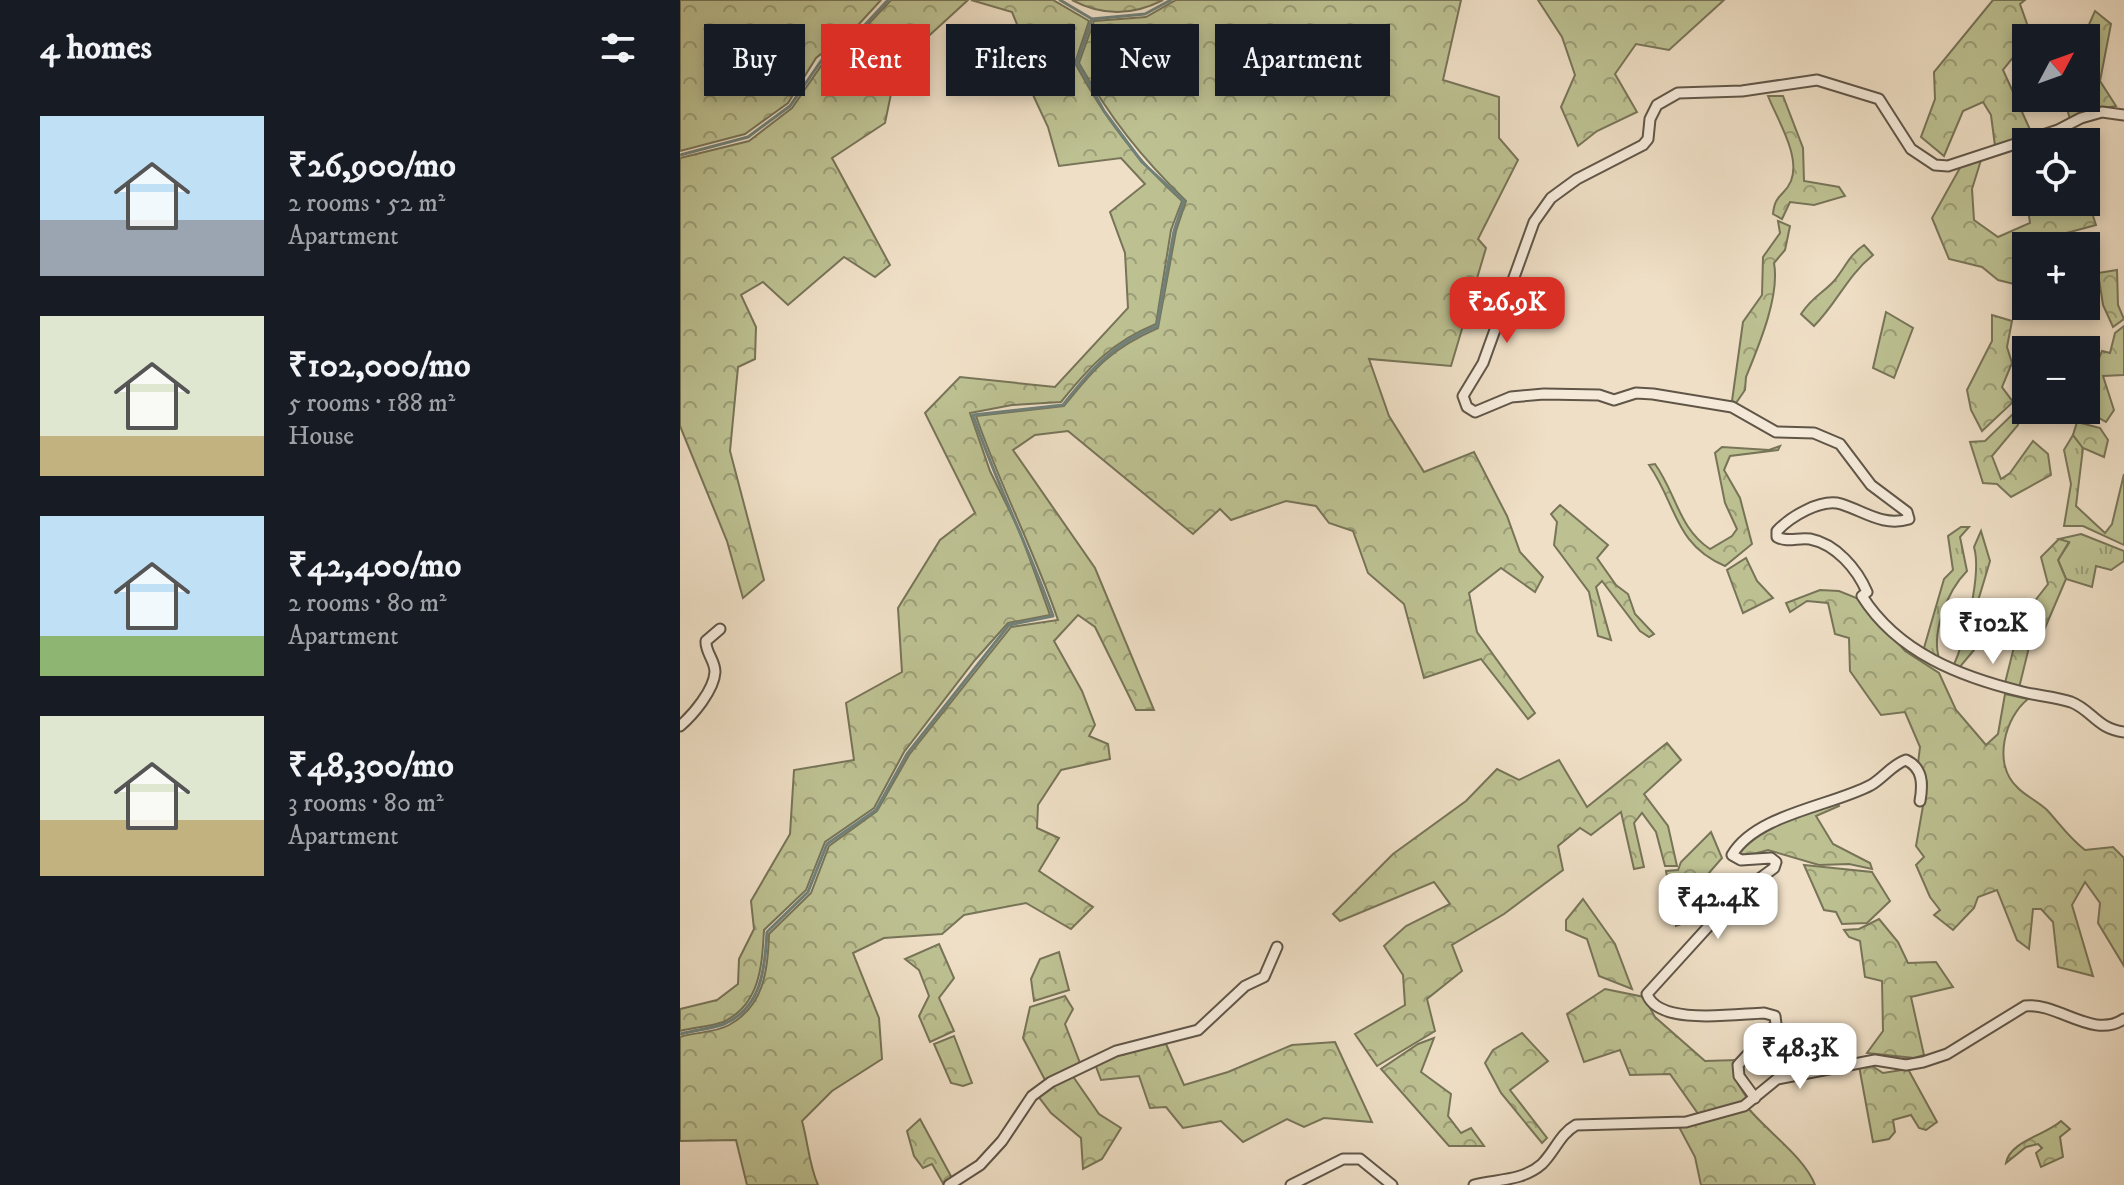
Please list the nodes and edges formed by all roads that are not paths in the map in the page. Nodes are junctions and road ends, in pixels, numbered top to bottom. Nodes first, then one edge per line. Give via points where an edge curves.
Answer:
1 (2124, 115) edge
2 (720, 629) dead end
3 (680, 726) edge
4 (2124, 732) edge
5 (1920, 801) dead end
6 (1277, 947) dead end
7 (2124, 1019) edge
8 (1755, 1098) junction
9 (949, 1185) edge
10 (1291, 1185) edge
11 (1392, 1185) edge
12 (1474, 1185) edge

1 - 4 street via 2102,112 2081,118 1948,166 1935,165 1911,149 1879,99 1827,82 1665,98 1650,119 1643,145 1577,179 1551,198 1534,222 1483,363 1463,396 1475,412 1528,395 1673,397 1732,407 1776,432 1814,433 1840,444 1871,485 1909,519 1869,517 1830,503 1797,514 1777,537 1810,539 1833,549 1863,582 1867,592 1862,596 1881,620 1944,668 2068,701 2101,726
2 - 3 street via 706,641 715,672
5 - 8 street via 1923,781 1906,760 1861,790 1809,807 1752,836 1732,855 1741,860 1771,858 1774,868 1737,895 1647,994 1654,1007 1670,1014 1775,1016 1776,1024 1738,1065 1739,1076
6 - 9 street via 1264,977 1245,986 1198,1030 1116,1051 1051,1082 1032,1096 980,1165
7 - 8 street via 2098,1026 2037,1004 2025,1006 1947,1054 1906,1065 1875,1060 1777,1079
8 - 12 street via 1733,1112 1686,1122 1576,1125 1534,1170
10 - 11 street via 1343,1159 1360,1159

